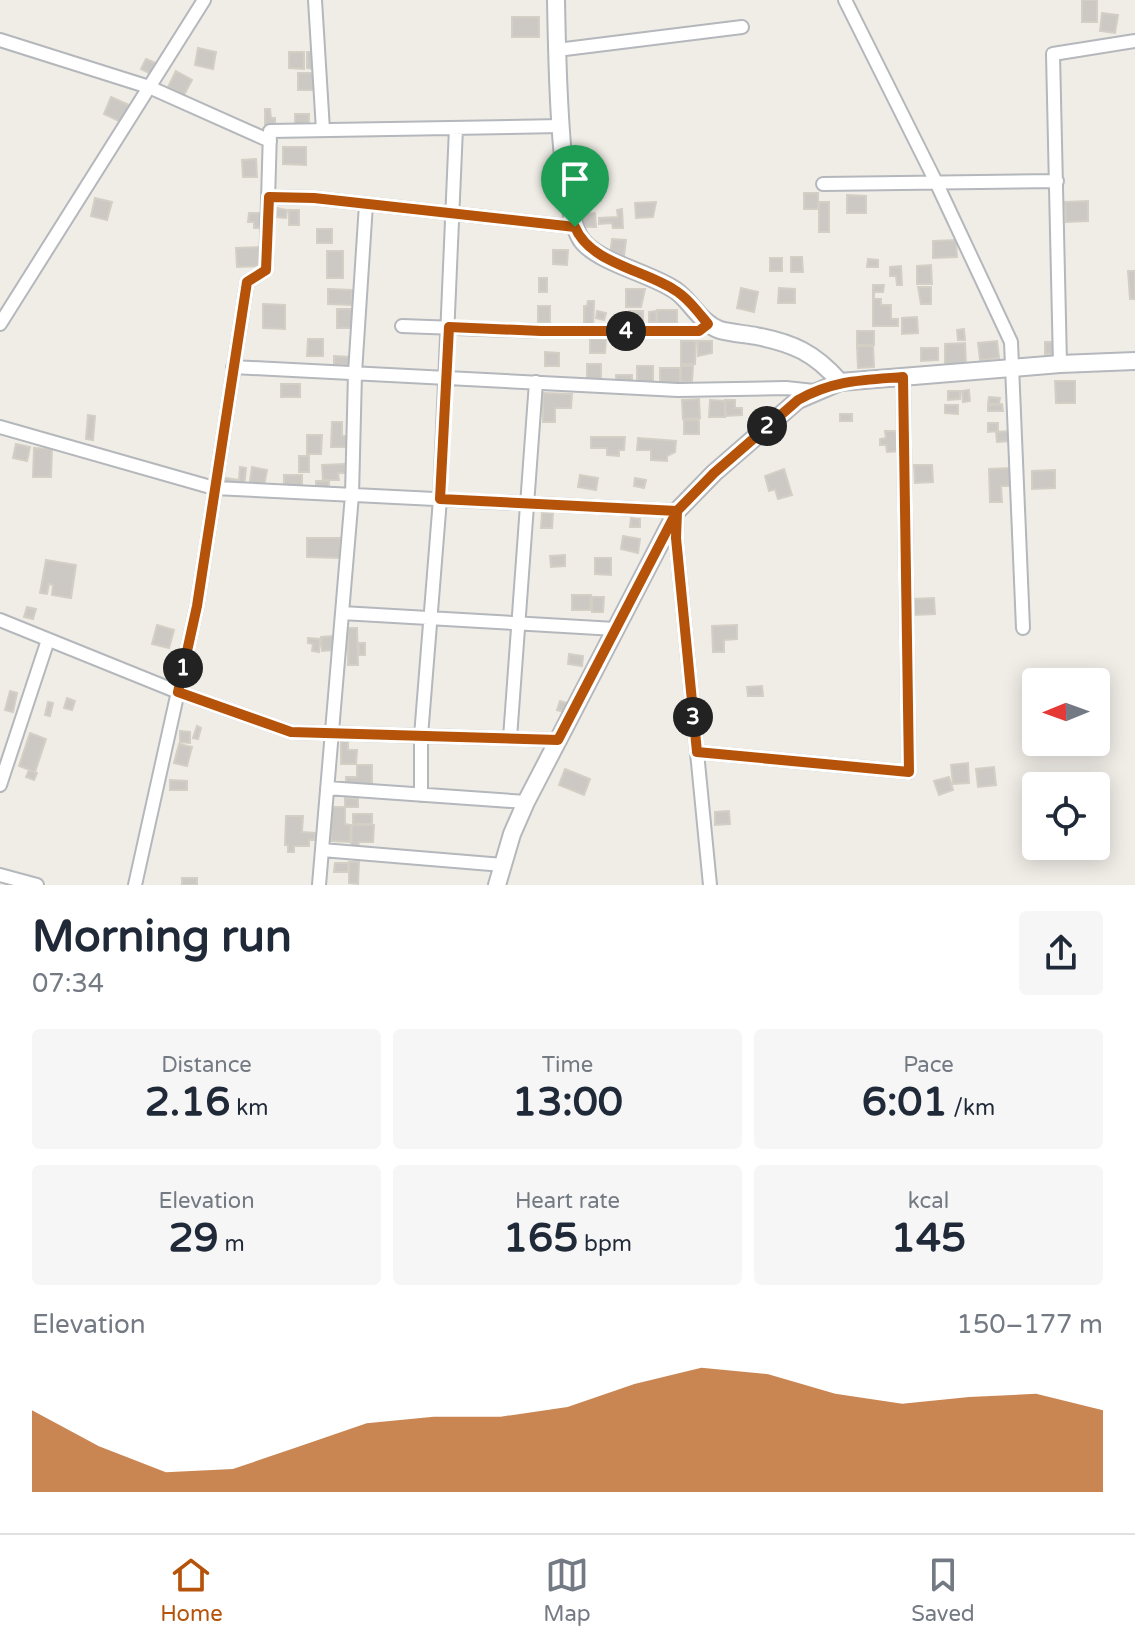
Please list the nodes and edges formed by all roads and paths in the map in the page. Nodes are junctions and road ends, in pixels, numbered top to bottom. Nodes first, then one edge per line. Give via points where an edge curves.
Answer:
1 (204, 0) edge
2 (315, 0) edge
3 (556, 0) edge
4 (845, 0) edge
5 (742, 27) dead end
6 (0, 40) edge
7 (1135, 41) edge
8 (557, 50) junction
9 (149, 87) junction
10 (561, 126) junction
11 (456, 128) junction
12 (323, 130) junction
13 (270, 141) junction
14 (1057, 181) junction
15 (936, 182) junction
16 (823, 184) dead end
17 (269, 197) junction
18 (366, 204) junction
19 (454, 214) junction
20 (575, 227) junction
21 (0, 324) edge
22 (708, 324) junction
23 (402, 326) dead end
24 (449, 327) junction
25 (1135, 361) edge
26 (1060, 364) junction
27 (233, 367) junction
28 (1013, 367) junction
29 (355, 373) junction
30 (903, 377) junction
31 (445, 378) junction
32 (536, 382) junction
33 (840, 382) junction
34 (814, 391) junction
35 (0, 427) edge
36 (214, 488) junction
37 (352, 495) junction
38 (440, 499) junction
39 (528, 503) junction
40 (677, 511) junction
41 (342, 613) junction
42 (430, 618) junction
43 (0, 620) edge
44 (518, 623) junction
45 (1023, 628) dead end
46 (615, 629) junction
47 (48, 640) junction
48 (178, 692) junction
49 (332, 733) junction
50 (421, 736) junction
51 (510, 738) junction
52 (558, 740) junction
53 (697, 752) junction
54 (0, 785) edge
55 (327, 788) junction
56 (421, 795) junction
57 (526, 802) junction
58 (322, 850) junction
59 (503, 865) junction
60 (0, 875) edge
61 (37, 885) edge
62 (135, 885) edge
63 (319, 885) edge
64 (497, 885) edge
65 (710, 885) edge

1 - 9 street
2 - 12 street
3 - 8 street
4 - 15 street
5 - 8 street
6 - 9 street
7 - 14 street via 1053,54
8 - 10 street
9 - 13 street
9 - 21 street
10 - 11 street
10 - 20 street
11 - 12 street
11 - 19 street
12 - 13 street via 270,131
13 - 17 street
14 - 15 street
14 - 26 street
15 - 16 street
15 - 28 street via 1011,342
17 - 18 street
17 - 27 street via 266,270 247,282
18 - 19 street
18 - 29 street
19 - 20 street
19 - 24 street
20 - 22 street via 594,252 674,289
22 - 24 street via 699,331
22 - 33 street via 797,347 824,363
23 - 24 street
24 - 31 street
25 - 26 street
26 - 28 street
27 - 29 street
27 - 36 street
28 - 30 street
28 - 45 street
29 - 31 street
29 - 37 street
30 - 33 street
30 - 53 street via 909,772
31 - 32 street
31 - 38 street
32 - 34 street
32 - 39 street
33 - 34 street
34 - 40 street via 714,473
35 - 36 street
36 - 37 street
36 - 48 street
37 - 38 street
37 - 41 street
38 - 39 street
38 - 42 street
39 - 40 street
39 - 44 street
40 - 46 street
40 - 53 street
41 - 42 street
41 - 49 street
42 - 44 street
42 - 50 street
43 - 47 street
44 - 46 street
44 - 51 street
46 - 52 street
47 - 48 street
47 - 54 street
48 - 49 street via 291,732
48 - 62 street
49 - 50 street
49 - 55 street
50 - 51 street
50 - 56 street
51 - 52 street
52 - 57 street
53 - 65 street
55 - 56 street
55 - 58 street
56 - 57 street
57 - 59 street
58 - 59 street
58 - 63 street
59 - 64 street
60 - 61 street

